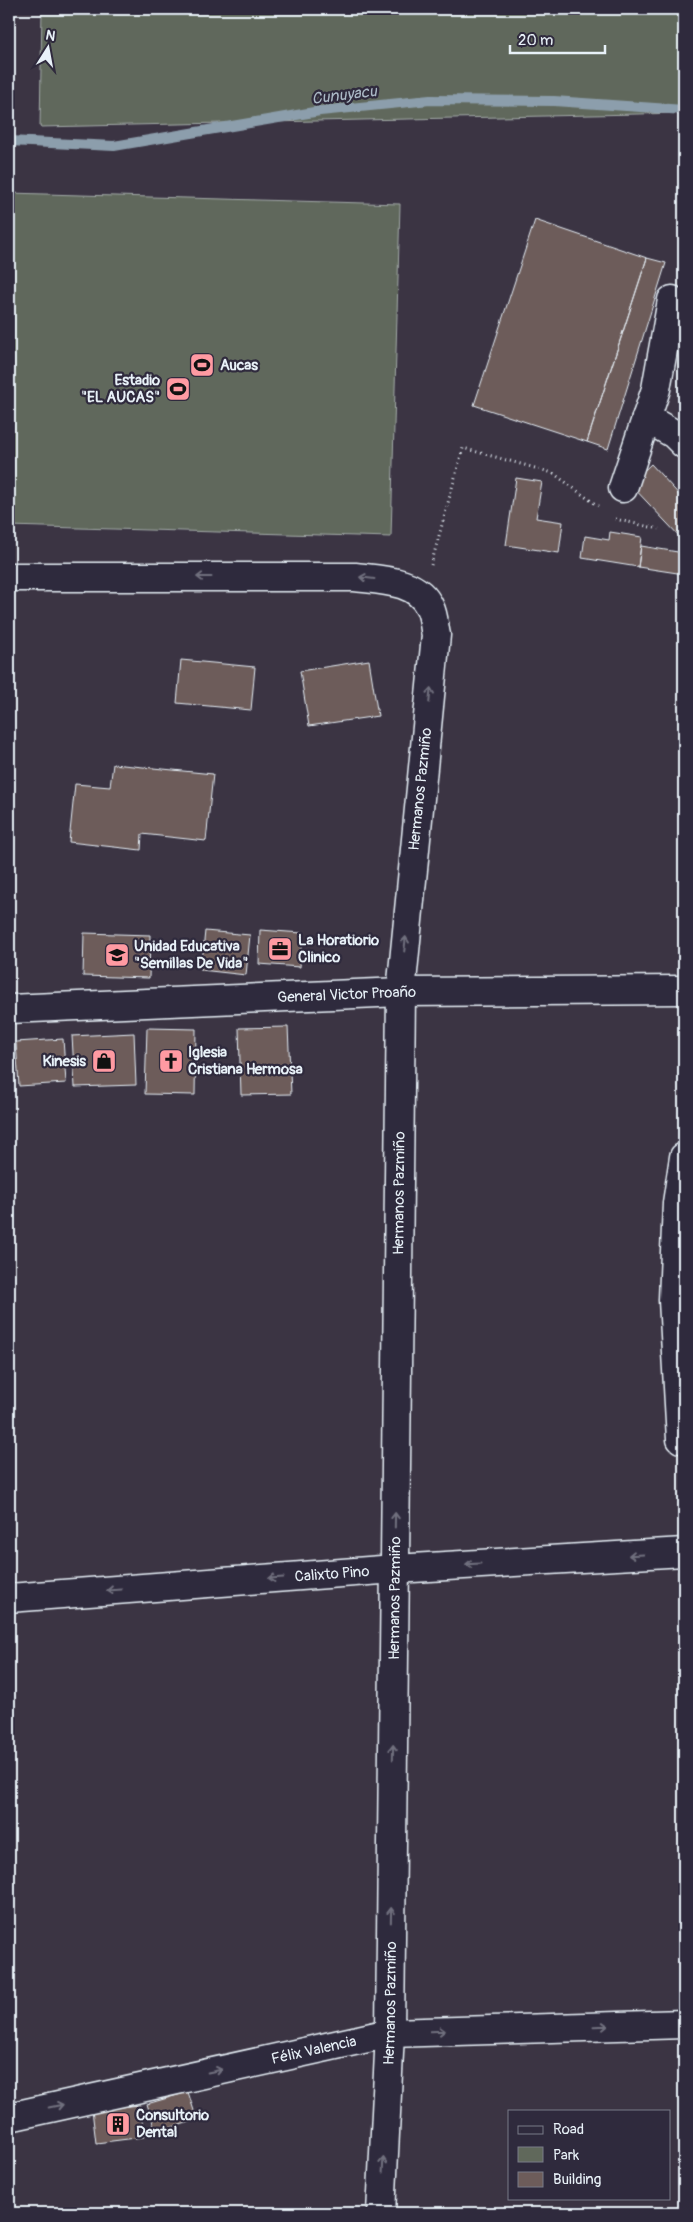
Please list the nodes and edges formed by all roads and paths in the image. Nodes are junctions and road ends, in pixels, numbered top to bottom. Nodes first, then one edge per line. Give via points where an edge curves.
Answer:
1 (672, 300) dead end
2 (646, 418) junction
3 (684, 444) edge
4 (623, 488) dead end
5 (600, 508) dead end
6 (608, 514) dead end
7 (659, 529) dead end
8 (9, 577) edge
9 (422, 595) junction
10 (684, 990) edge
11 (401, 992) junction
12 (9, 1008) edge
13 (684, 1157) edge
14 (681, 1438) dead end
15 (684, 1552) edge
16 (395, 1569) junction
17 (9, 1598) edge
18 (684, 2024) edge
19 (390, 2033) junction
20 (9, 2117) edge
21 (381, 2213) edge

1 - 2 street via 660,371
2 - 3 street via 674,434
2 - 4 street
5 - 9 path via 553,473 463,448
6 - 7 path via 616,520
9 -> 8 street via 407,585 355,577
11 -> 9 street, Hermanos Pazmiño via 436,635 431,609
10 - 11 street, General Victor Proaño
11 - 12 street, General Victor Proaño
16 -> 11 street, Hermanos Pazmiño
13 - 14 street via 673,1300
15 -> 16 street, Calixto Pino
16 -> 17 street, Calixto Pino
19 -> 16 street, Hermanos Pazmiño
19 -> 18 street, Félix Valencia
20 -> 19 street, Félix Valencia
21 -> 19 street, Hermanos Pazmiño

